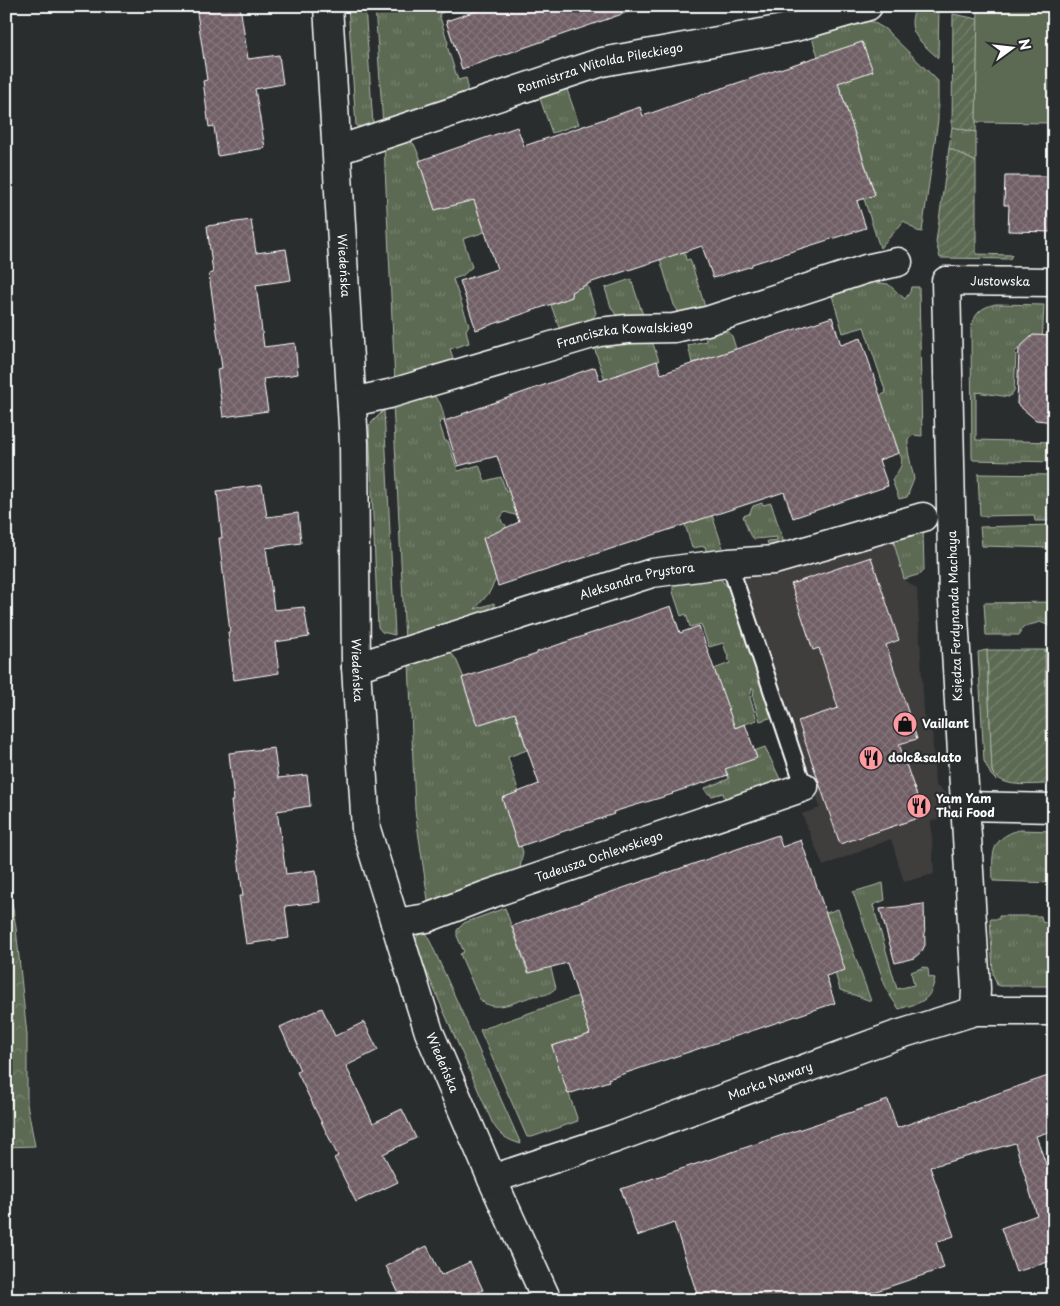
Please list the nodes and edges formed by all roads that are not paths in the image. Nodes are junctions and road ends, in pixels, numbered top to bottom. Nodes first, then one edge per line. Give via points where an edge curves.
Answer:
1 (328, 6) edge
2 (868, 6) edge
3 (338, 150) junction
4 (898, 262) dead end
5 (946, 281) joint
6 (1054, 282) edge
7 (352, 402) junction
8 (922, 516) dead end
9 (729, 563) junction
10 (356, 667) junction
11 (804, 787) joint
12 (964, 806) junction
13 (1054, 808) edge
14 (395, 924) junction
15 (975, 1011) junction
16 (1054, 1011) edge
17 (492, 1179) junction
18 (547, 1300) edge

1 - 3 street, Wiedeńska
2 - 3 street, Rotmistrza Witolda Pileckiego via 795,27 602,62
3 - 7 street, Wiedeńska
4 - 7 street, Franciszka Kowalskiego via 866,269 707,321 674,328 599,332
5 - 6 street, Justowska
5 - 12 street, Księdza Ferdynanda Machaya via 953,591
7 - 10 street, Wiedeńska
8 - 9 street, Aleksandra Prystora via 774,560
9 - 10 street, Aleksandra Prystora via 652,572
9 - 11 lane
10 - 14 street, Wiedeńska via 366,829
11 - 14 street, Tadeusza Ochlewskiego via 427,918
12 - 13 street
12 - 15 street, Księdza Ferdynanda Machaya
14 - 17 street, Wiedeńska via 429,1032
15 - 16 street, Marka Nawary
15 - 17 street, Marka Nawary via 894,1036 613,1139
17 - 18 street, Wiedeńska

